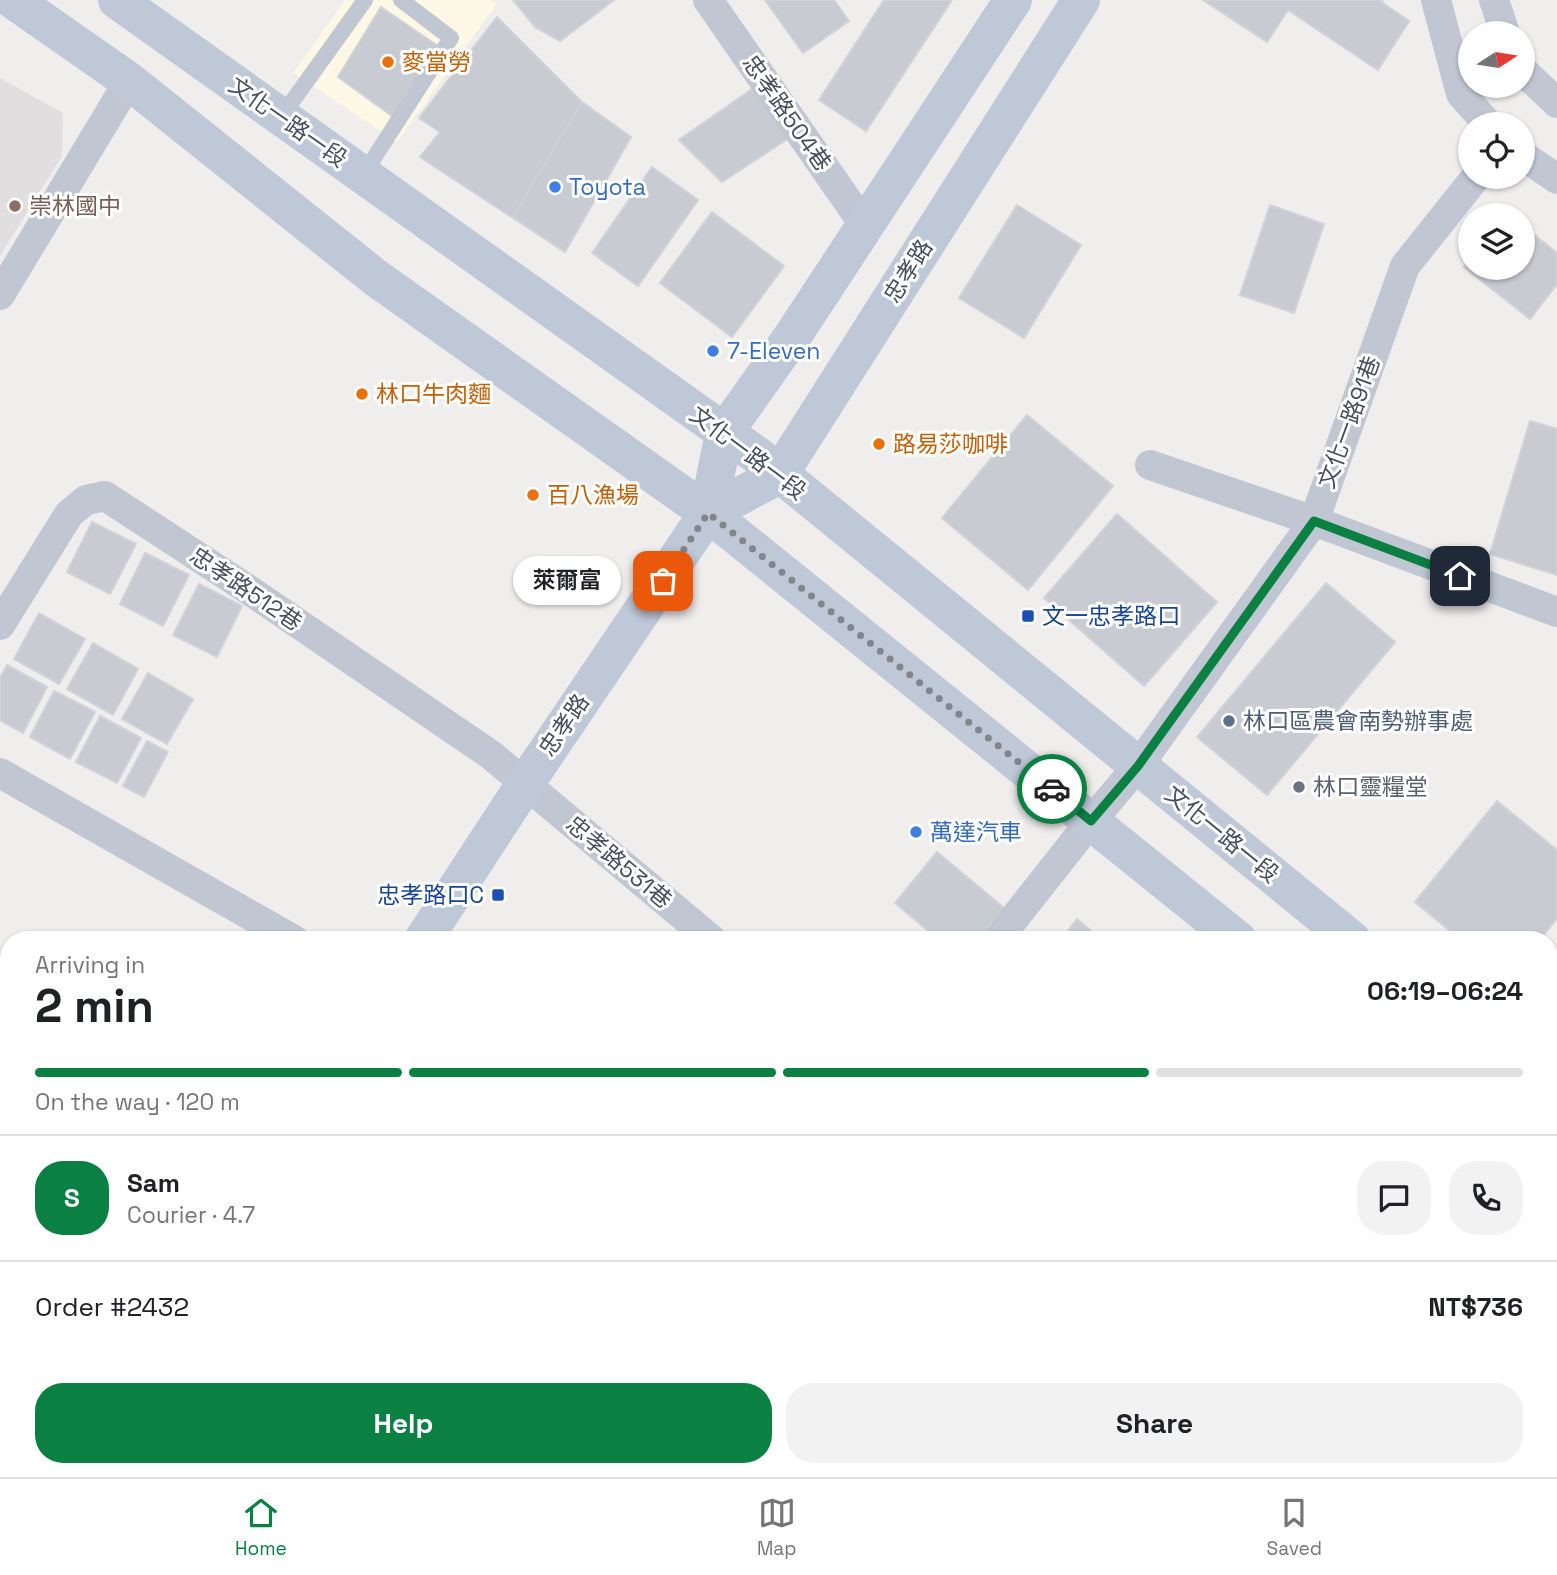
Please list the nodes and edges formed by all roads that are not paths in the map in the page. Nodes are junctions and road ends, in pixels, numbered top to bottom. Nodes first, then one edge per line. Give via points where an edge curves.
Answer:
1 (13, 0) edge
2 (365, 0) edge
3 (401, 0) edge
4 (708, 0) edge
5 (1013, 0) edge
6 (1081, 0) edge
7 (1436, 0) edge
8 (1494, 0) edge
9 (121, 1) edge
10 (1502, 21) edge
11 (129, 81) junction
12 (1535, 82) edge
13 (1557, 103) edge
14 (1477, 112) edge
15 (281, 117) junction
16 (363, 175) junction
17 (1466, 189) edge
18 (865, 226) junction
19 (0, 296) edge
20 (724, 433) junction
21 (1150, 465) dead end
22 (779, 475) junction
23 (708, 513) junction
24 (1314, 521) junction
25 (1557, 612) edge
26 (0, 625) edge
27 (1138, 766) junction
28 (0, 773) edge
29 (525, 784) junction
30 (1091, 821) junction
31 (277, 931) edge
32 (429, 931) edge
33 (701, 931) edge
34 (1004, 931) edge
35 (1227, 931) edge
36 (1341, 931) edge

1 - 11 main road
2 - 15 lane
3 - 16 lane via 451,38
4 - 18 street, 忠孝路504巷
5 - 18 main road, 忠孝路
6 - 22 main road, 忠孝路
7 - 14 street via 1461,94
8 - 10 street
9 - 15 main road, 文化一路一段
11 - 19 street
11 - 23 main road via 376,278
12 - 13 street
15 - 16 main road, 文化一路一段
16 - 20 main road, 文化一路一段
17 - 24 street, 文化一路91巷 via 1405,266
18 - 20 main road, 忠孝路
20 - 22 main road, 文化一路一段
20 - 23 main road, 忠孝路
21 - 24 street
22 - 23 main road, 忠孝路
22 - 27 main road, 文化一路一段
23 - 29 main road, 忠孝路
23 - 30 main road
24 - 25 street
24 - 27 street, 文化一路91巷
26 - 29 street, 忠孝路512巷 via 69,514 86,500 105,496 491,755
27 - 30 street, 文化一路91巷
27 - 36 main road, 文化一路一段
28 - 31 street
29 - 32 main road, 忠孝路
29 - 33 street, 忠孝路531巷
30 - 34 street, 文化一路91巷
30 - 35 main road

